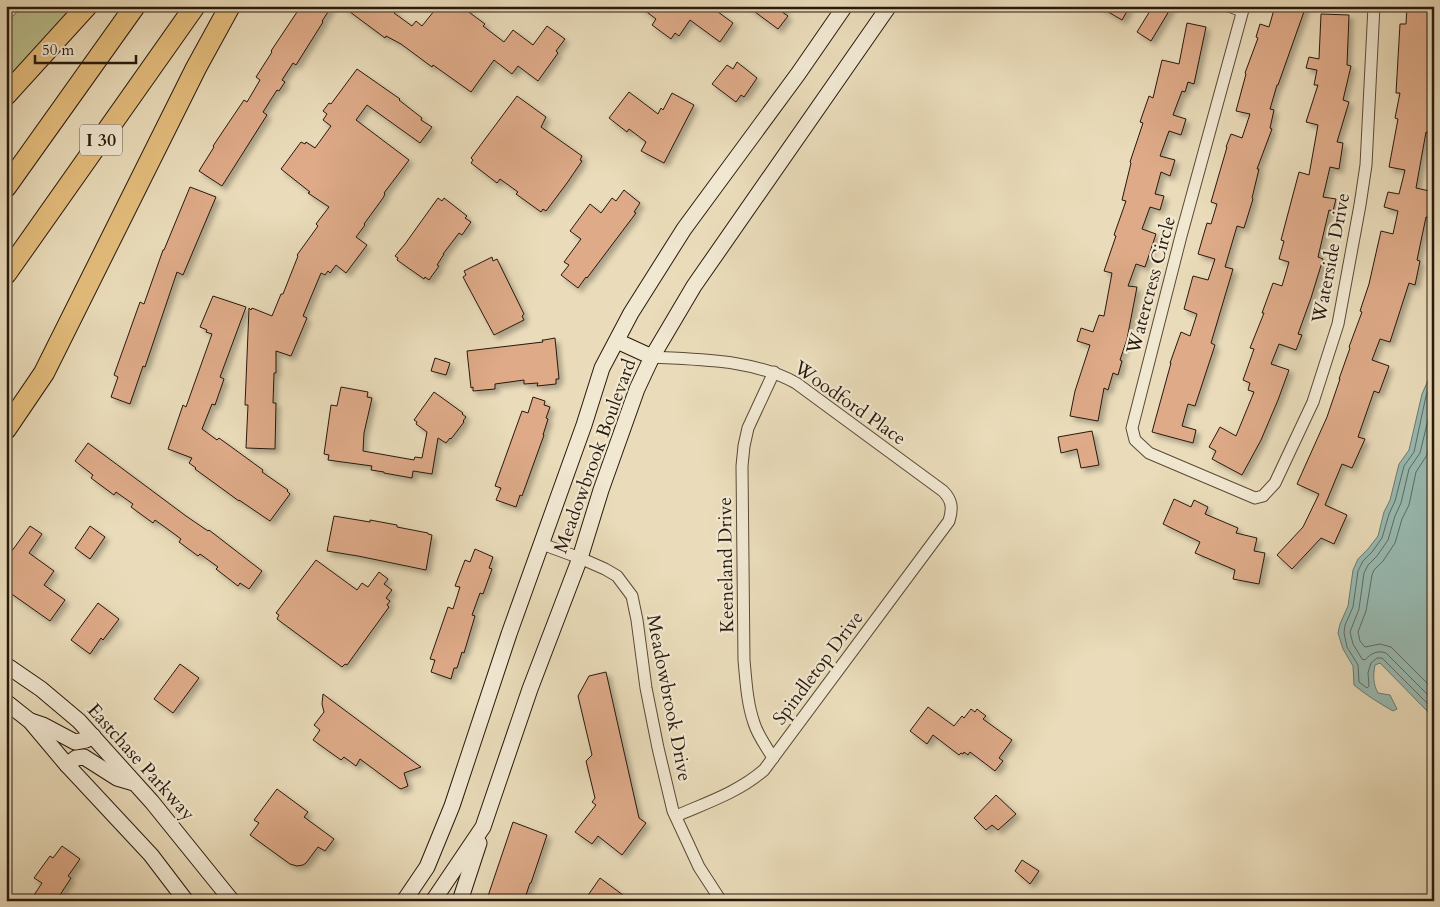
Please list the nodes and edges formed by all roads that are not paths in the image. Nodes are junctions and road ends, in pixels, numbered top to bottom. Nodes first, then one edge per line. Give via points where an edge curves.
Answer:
1 (87, 6) edge
2 (135, 6) edge
3 (195, 6) edge
4 (230, 6) edge
5 (845, 6) edge
6 (1229, 6) edge
7 (1374, 6) edge
8 (881, 9) edge
9 (1243, 9) edge
10 (6, 95) edge
11 (6, 187) edge
12 (6, 274) edge
13 (616, 341) junction
14 (652, 357) junction
15 (774, 372) junction
16 (6, 428) edge
17 (1259, 498) joint
18 (952, 504) joint
19 (542, 544) junction
20 (580, 558) junction
21 (6, 665) edge
22 (6, 702) edge
23 (30, 721) junction
24 (92, 736) junction
25 (773, 758) junction
26 (67, 765) junction
27 (136, 784) junction
28 (676, 816) junction
29 (483, 827) junction
30 (231, 898) edge
31 (186, 901) edge
32 (404, 901) edge
33 (433, 901) edge
34 (460, 901) edge
35 (721, 901) edge

1 - 10 highway
2 - 11 highway, I 30
3 - 12 highway, I 30
4 - 16 highway via 44,373
5 - 13 main road, Meadowbrook Boulevard via 684,229
6 - 9 street
7 - 17 street, Waterside Drive via 1366,165 1338,324 1313,402 1275,483
8 - 14 main road, Meadowbrook Boulevard via 694,286
9 - 17 street, Watercress Circle via 1132,428 1135,440 1149,452
13 - 14 main road
13 - 19 main road, Meadowbrook Boulevard via 602,368
14 - 15 street, Woodford Place via 724,362
14 - 20 main road, Meadowbrook Boulevard via 637,389
15 - 18 street, Woodford Place via 796,383 943,491
15 - 25 street, Keeneland Drive via 748,428 742,466 744,660 754,723
18 - 25 street, Spindletop Drive via 949,521
19 - 20 street, Meadowbrook Drive
19 - 32 main road, Meadowbrook Boulevard via 452,806 427,867
20 - 28 street, Meadowbrook Drive via 617,576 632,596 646,688
20 - 29 main road, Meadowbrook Boulevard via 530,689
21 - 24 main road, Eastchase Parkway via 41,689
22 - 23 main road
23 - 24 main road via 75,742
23 - 26 main road
24 - 27 main road, Eastchase Parkway
25 - 28 street, Spindletop Drive via 764,770 743,786
26 - 27 main road via 76,758 84,757 117,778
26 - 31 main road via 151,855
27 - 30 main road, Eastchase Parkway
28 - 35 street, Meadowbrook Drive via 699,867
29 - 33 main road, Meadowbrook Boulevard
29 - 34 main road

